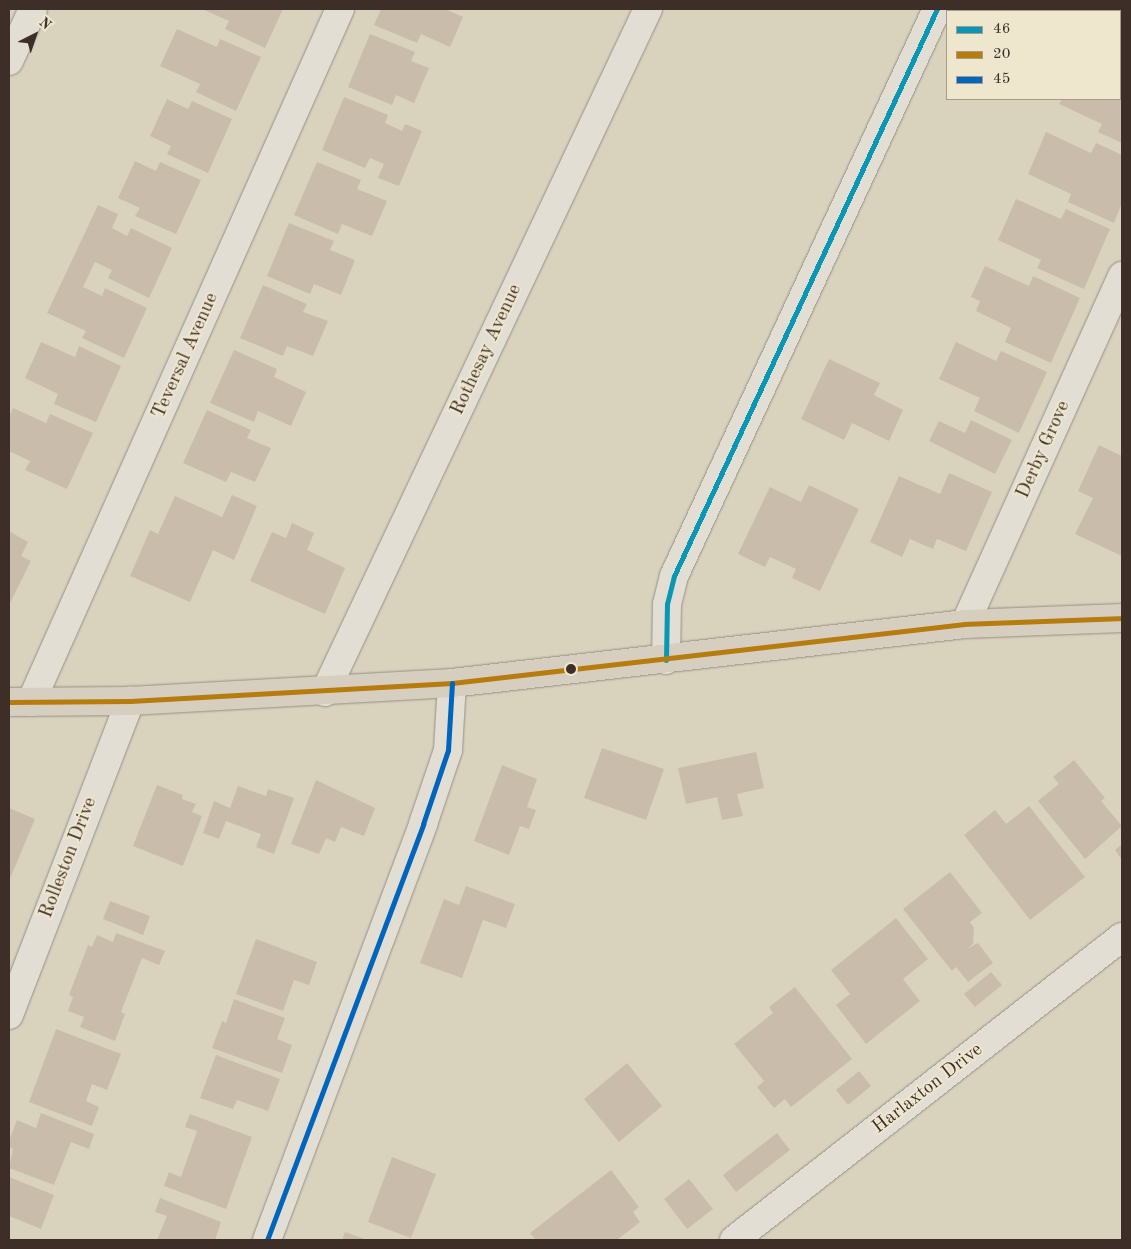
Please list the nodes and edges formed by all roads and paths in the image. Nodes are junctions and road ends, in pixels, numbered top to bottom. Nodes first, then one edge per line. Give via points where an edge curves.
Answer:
1 (33, 9) edge
2 (340, 9) edge
3 (648, 9) edge
4 (937, 9) edge
5 (9, 61) edge
6 (1122, 276) edge
7 (1122, 618) edge
8 (965, 624) junction
9 (666, 660) junction
10 (452, 683) junction
11 (325, 692) junction
12 (130, 701) junction
13 (20, 702) edge
14 (1122, 937) edge
15 (9, 1015) edge
16 (267, 1240) edge
17 (734, 1240) edge

1 - 5 street
2 - 13 street, Teversal Avenue
3 - 11 street, Rothesay Avenue
4 - 9 street via 674,576 667,604
6 - 8 street, Derby Grove
7 - 8 main road
8 - 9 main road
9 - 10 main road
10 - 11 main road
10 - 16 street via 448,750
11 - 12 main road
12 - 13 main road
12 - 15 street, Rolleston Drive
14 - 17 street, Harlaxton Drive

